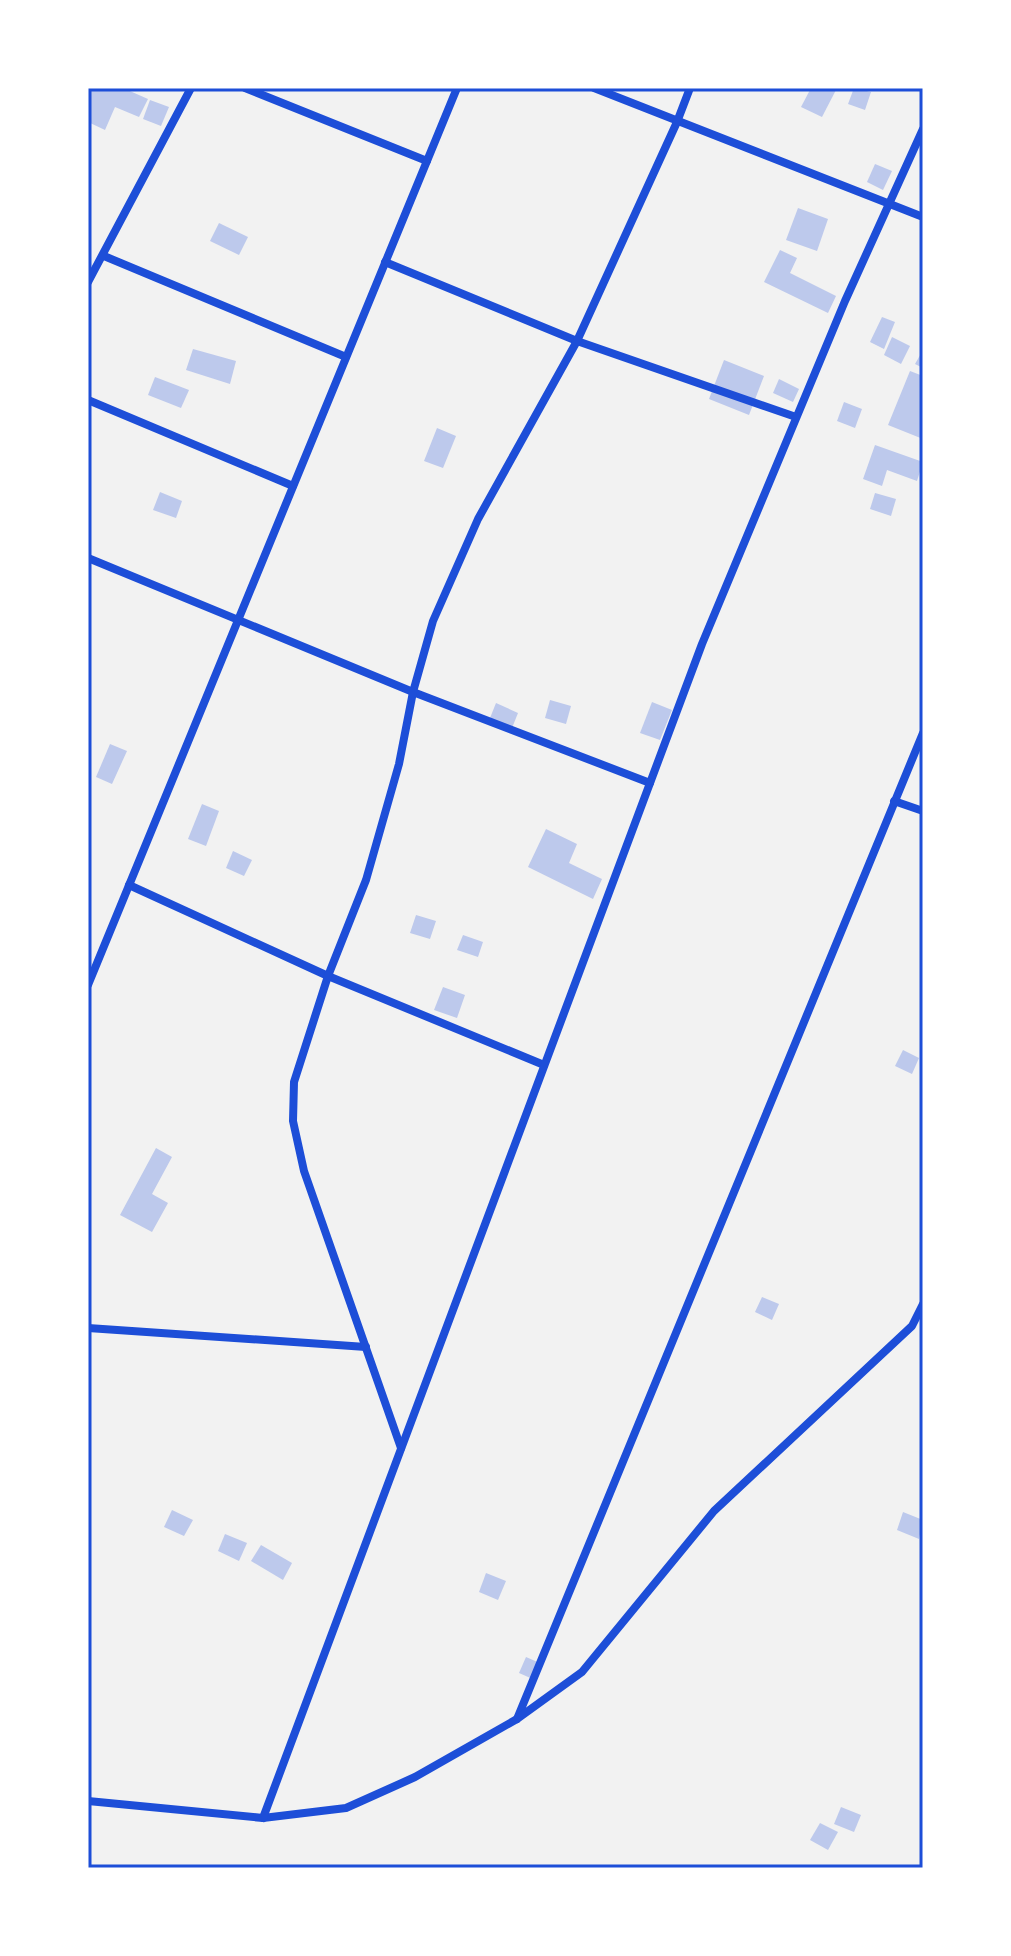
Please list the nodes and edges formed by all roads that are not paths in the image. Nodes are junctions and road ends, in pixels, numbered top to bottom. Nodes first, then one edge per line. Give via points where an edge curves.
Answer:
1 (191, 88) edge
2 (245, 88) edge
3 (457, 88) edge
4 (594, 88) edge
5 (690, 88) edge
6 (677, 122) junction
7 (923, 129) edge
8 (427, 161) junction
9 (890, 204) junction
10 (923, 217) edge
11 (104, 256) junction
12 (385, 262) junction
13 (88, 282) edge
14 (577, 341) junction
15 (346, 357) junction
16 (88, 400) edge
17 (796, 417) junction
18 (293, 486) junction
19 (88, 558) edge
20 (238, 621) junction
21 (413, 692) junction
22 (923, 733) edge
23 (650, 783) junction
24 (894, 801) junction
25 (923, 811) edge
26 (129, 885) junction
27 (328, 976) junction
28 (88, 985) edge
29 (544, 1065) junction
30 (923, 1304) edge
31 (912, 1326) junction
32 (88, 1328) edge
33 (923, 1331) edge
34 (366, 1347) junction
35 (401, 1448) junction
36 (517, 1719) junction
37 (88, 1801) edge
38 (263, 1818) junction

1 - 11 street
2 - 8 street
3 - 8 street
4 - 6 street
5 - 6 street
6 - 9 street
6 - 14 street
7 - 9 street
8 - 12 street
9 - 10 street
9 - 17 street
11 - 13 street
11 - 15 street
12 - 14 street
12 - 15 street
14 - 17 street
14 - 21 street via 478,519 433,621
15 - 18 street
16 - 18 street
17 - 23 street
18 - 20 street
19 - 20 street
20 - 21 street
20 - 26 street
21 - 23 street
21 - 27 street via 366,880
22 - 24 street
23 - 29 street
24 - 25 street
24 - 36 street
26 - 27 street
26 - 28 street
27 - 29 street
27 - 34 street via 294,1082 293,1121 304,1171
29 - 35 street
30 - 31 street
31 - 33 street
31 - 36 street via 714,1511 582,1672
32 - 34 street
34 - 35 street
35 - 38 street
36 - 38 street via 415,1777 346,1808
37 - 38 street

